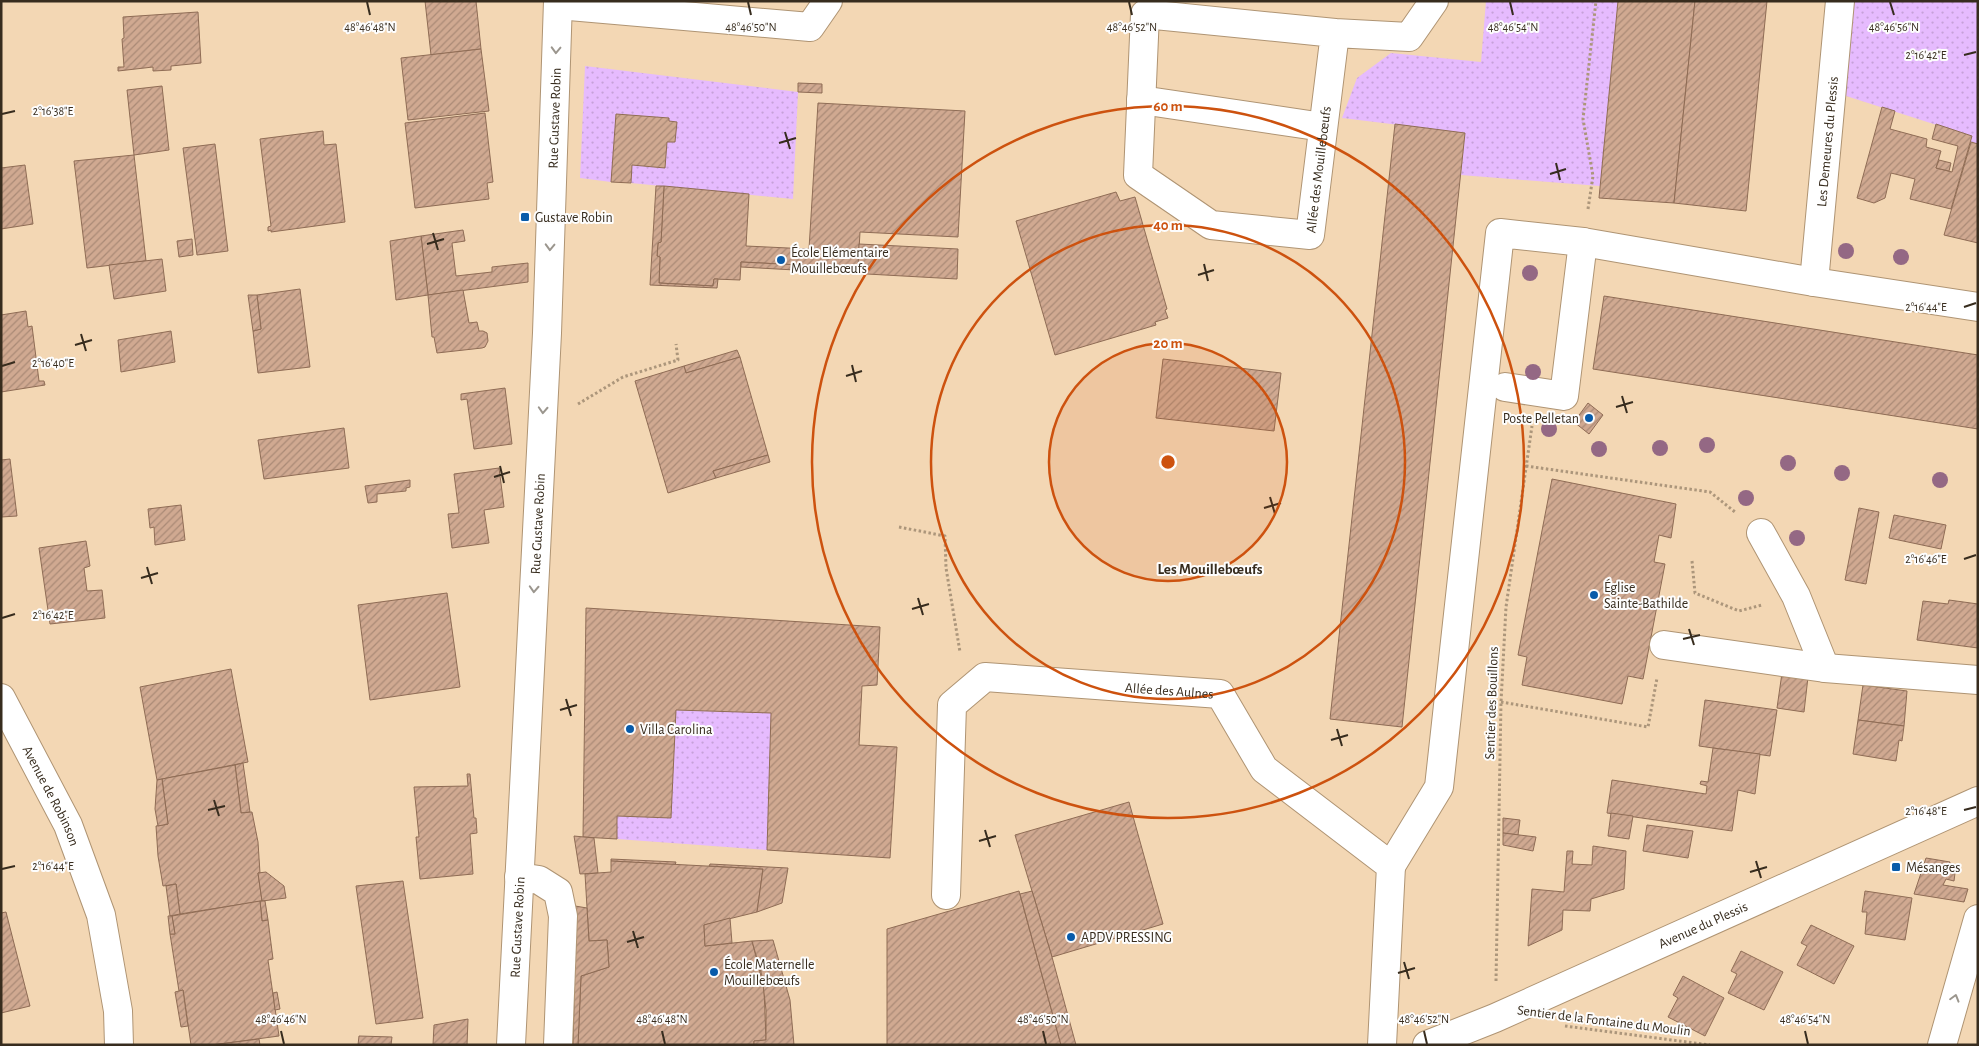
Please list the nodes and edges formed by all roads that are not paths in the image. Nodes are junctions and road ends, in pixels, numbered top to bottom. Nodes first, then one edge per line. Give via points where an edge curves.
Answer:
1 (828, 1) edge
2 (1434, 1) edge
3 (1840, 1) edge
4 (558, 3) edge
5 (1336, 33) junction
6 (1141, 100) junction
7 (1323, 127) junction
8 (1583, 242) junction
9 (1814, 282) junction
10 (1978, 307) edge
11 (1505, 388) dead end
12 (1761, 534) road end
13 (1664, 644) road end
14 (1825, 668) junction
15 (1978, 680) edge
16 (1, 698) edge
17 (1978, 801) edge
18 (1391, 866) junction
19 (519, 877) junction
20 (946, 895) dead end
21 (1978, 919) edge
22 (119, 1045) edge
23 (511, 1045) edge
24 (558, 1045) edge
25 (1382, 1045) edge
26 (1427, 1045) edge
27 (1942, 1045) edge

1 - 4 street via 810,27
2 - 5 street via 1409,36
3 - 9 street, Les Demeures du Plessis
4 -> 19 street, Rue Gustave Robin via 547,333
5 - 6 street via 1145,14
5 - 7 street, Allée des Mouillebœufs
6 - 7 street
6 - 7 street, Allée des Mouillebœufs via 1138,175 1211,225 1310,235
8 - 9 street
8 - 11 street via 1564,396
8 - 18 street via 1500,233 1439,787
9 - 10 street
12 - 14 street via 1796,596
13 - 14 street
14 - 15 street
16 - 22 street, Avenue de Robinson via 68,825 101,915 118,1011
17 - 26 street, Avenue du Plessis via 1495,1018
18 - 20 street, Allée des Aulnes via 1264,769 1220,694 985,677 952,705
18 - 25 street
19 - 23 street, Rue Gustave Robin
19 - 24 street via 539,880 558,892 563,916
27 -> 21 street

